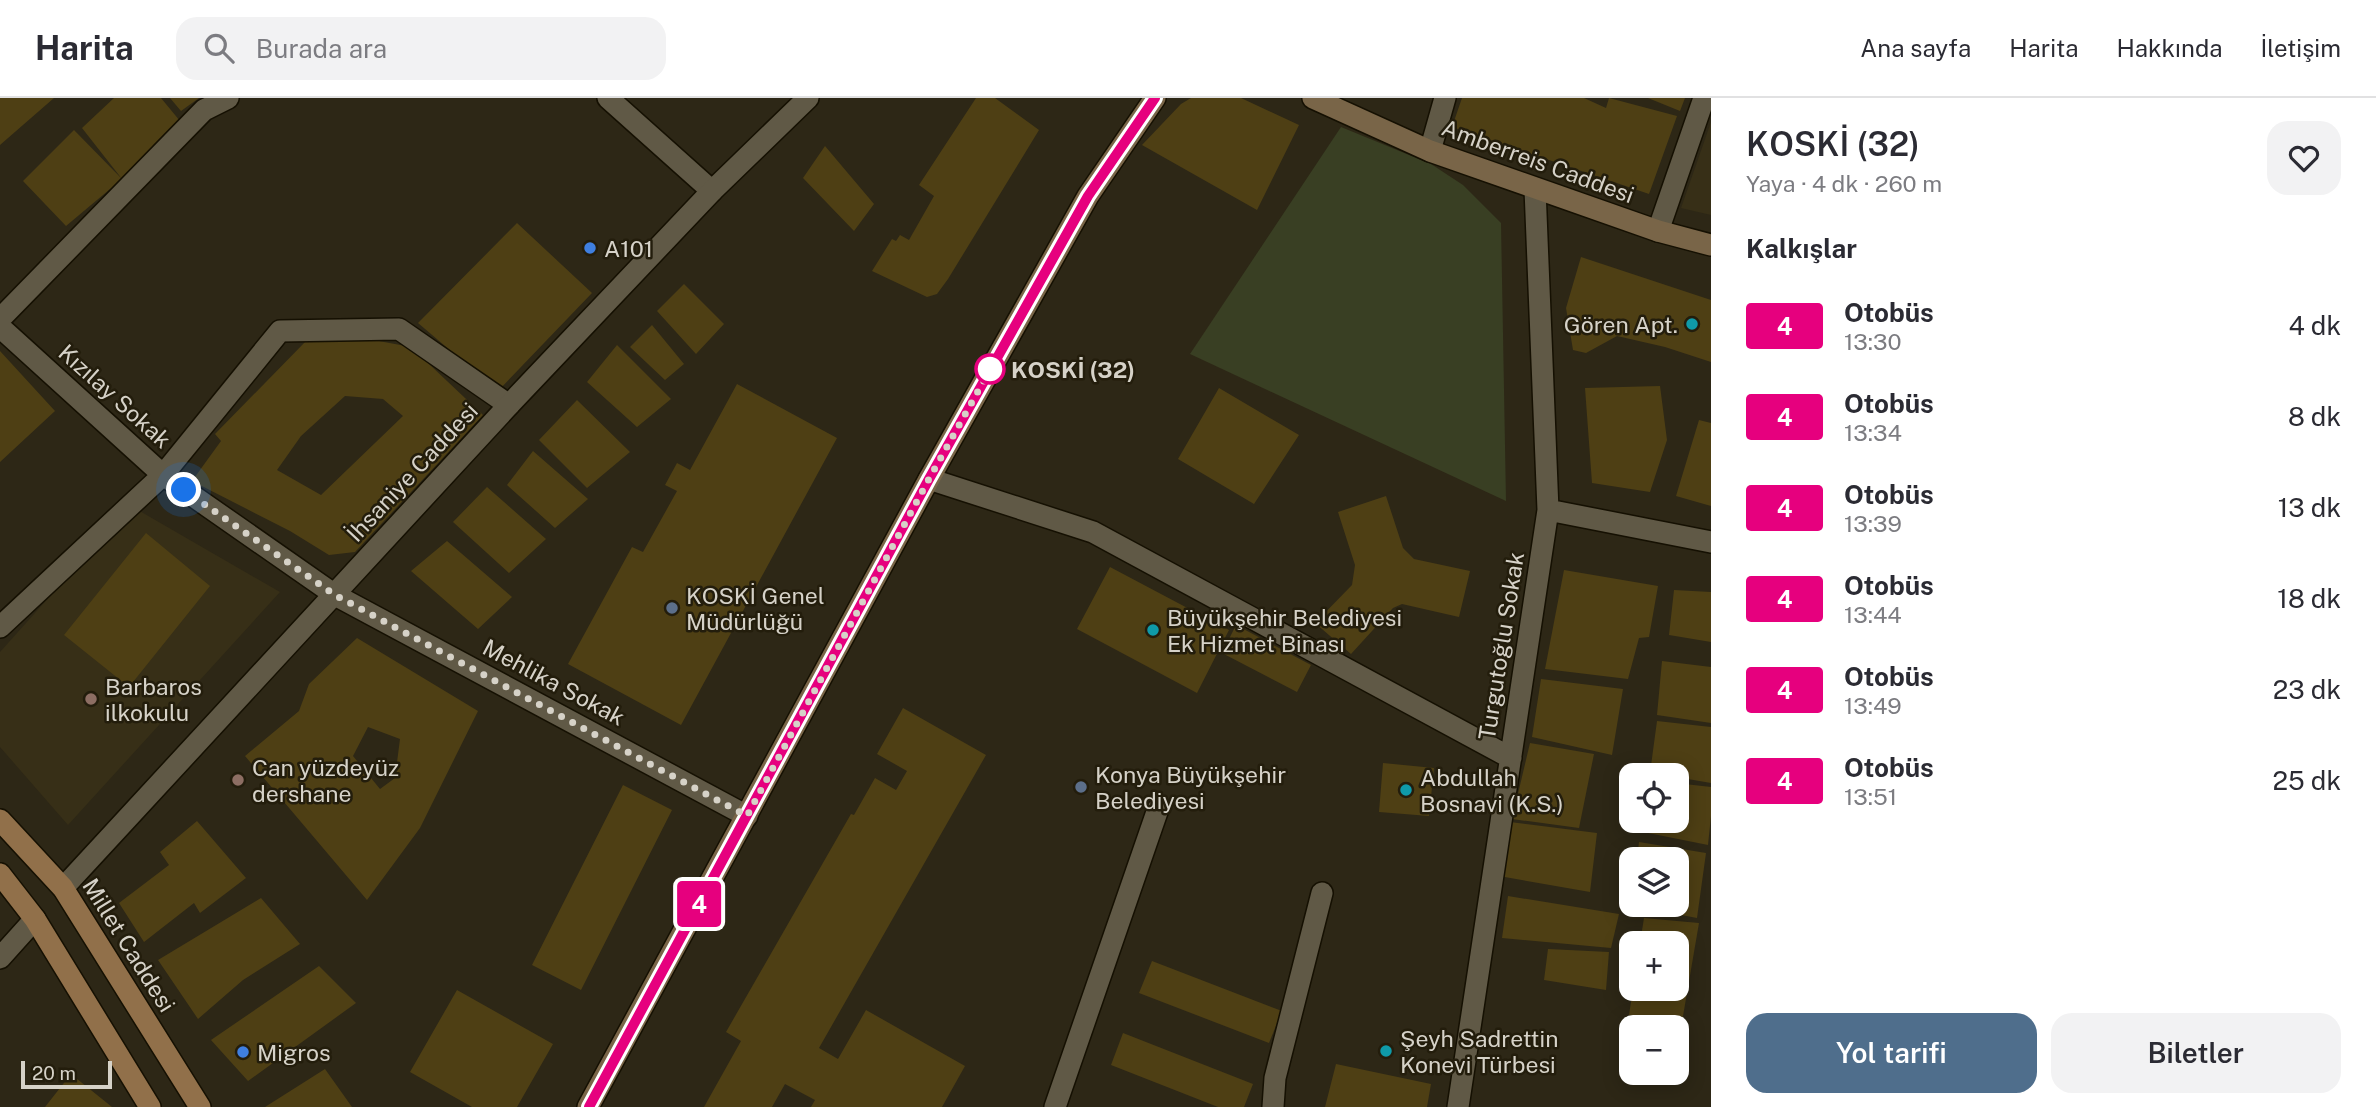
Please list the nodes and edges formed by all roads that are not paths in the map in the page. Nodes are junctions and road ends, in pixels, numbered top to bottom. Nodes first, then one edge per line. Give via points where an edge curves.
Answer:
1 (228, 98) edge
2 (608, 98) edge
3 (808, 98) edge
4 (1156, 98) edge
5 (1313, 98) edge
6 (1445, 98) edge
7 (1704, 98) edge
8 (1430, 151) junction
9 (1535, 189) junction
10 (712, 191) junction
11 (1658, 231) junction
12 (1711, 245) edge
13 (0, 319) edge
14 (0, 327) edge
15 (509, 405) junction
16 (163, 475) junction
17 (929, 479) junction
18 (1548, 510) junction
19 (1711, 542) edge
20 (335, 595) junction
21 (0, 627) edge
22 (1511, 758) junction
23 (1158, 810) dead end
24 (747, 816) junction
25 (0, 820) edge
26 (0, 874) edge
27 (63, 888) junction
28 (1322, 893) dead end
29 (35, 919) junction
30 (0, 958) edge
31 (150, 1107) edge
32 (200, 1107) edge
33 (589, 1107) edge
34 (1055, 1107) edge
35 (1273, 1107) edge
36 (1458, 1107) edge

1 - 13 street via 204,110
2 - 10 street
3 - 10 street, İhsaniye Caddesi
4 - 17 main road via 1088,196
5 - 8 main road, Amberreis Caddesi
6 - 8 street
7 - 11 street
8 - 9 main road, Amberreis Caddesi
9 - 11 main road, Amberreis Caddesi
9 - 18 street, Turgutoğlu Sokak
10 - 15 street, İhsaniye Caddesi
11 - 12 main road, Amberreis Caddesi
14 - 16 street, Kızılay Sokak
15 - 16 street via 399,329 280,331
15 - 20 street, İhsaniye Caddesi
16 - 20 street, Kızılay Sokak
16 - 21 street
17 - 22 street via 1093,532
17 - 24 main road
18 - 19 street
18 - 22 street, Turgutoğlu Sokak
20 - 24 street, Mehlika Sokak
20 - 27 street, İhsaniye Caddesi
22 - 36 street, Turgutoğlu Sokak
23 - 34 street
24 - 33 main road
25 - 27 main road, Millet Caddesi
26 - 29 main road
27 - 32 main road, Millet Caddesi
28 - 35 street via 1275,1078
29 - 30 street
29 - 31 main road

